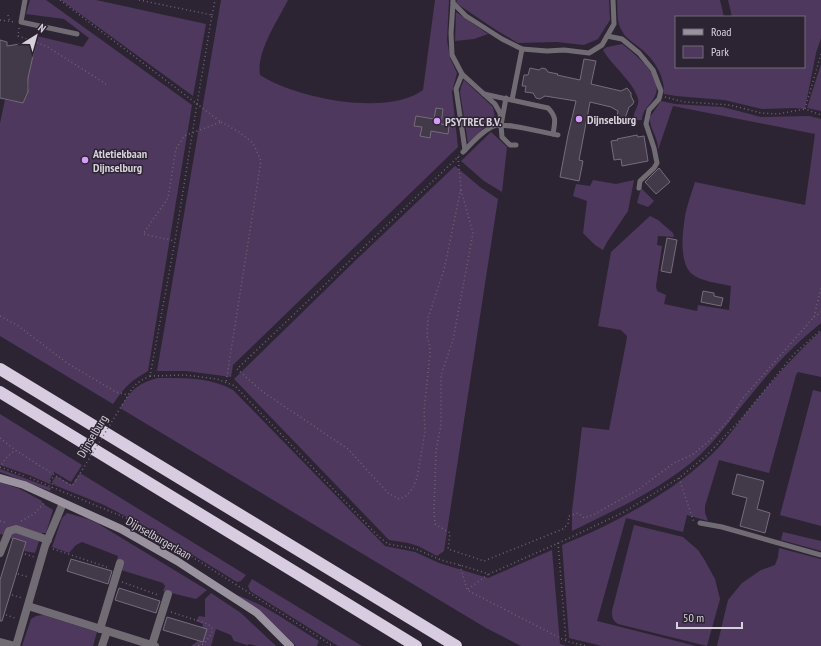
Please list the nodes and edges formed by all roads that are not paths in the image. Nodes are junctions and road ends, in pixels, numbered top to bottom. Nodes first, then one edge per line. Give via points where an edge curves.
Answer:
1 (24, 0) edge
2 (613, 0) edge
3 (453, 2) edge
4 (78, 34) dead end
5 (607, 36) junction
6 (522, 49) junction
7 (462, 74) junction
8 (482, 93) junction
9 (506, 98) junction
10 (512, 100) junction
11 (501, 125) junction
12 (516, 146) dead end
13 (639, 188) dead end
14 (0, 369) edge
15 (0, 392) edge
16 (0, 478) edge
17 (63, 503) junction
18 (700, 523) road end
19 (47, 543) junction
20 (0, 553) edge
21 (821, 555) edge
22 (119, 567) road end
23 (167, 596) road end
24 (28, 606) junction
25 (103, 630) junction
26 (0, 642) edge
27 (153, 645) edge
28 (15, 646) edge
29 (102, 646) edge
30 (290, 646) edge
31 (416, 646) edge
32 (456, 646) edge

1 - 4 lane via 21,22
2 - 5 lane via 614,24
3 - 6 lane via 466,16
3 - 7 lane via 452,54
5 - 6 lane via 602,45 589,53
5 - 13 lane via 622,39 639,53 654,70 660,85 659,100 649,110 646,124 657,163 640,181
6 - 10 lane
7 - 8 lane
7 - 11 lane via 456,89 464,151 488,129
8 - 9 lane
8 - 11 lane via 495,104 500,113
9 - 10 lane
9 - 11 lane
10 - 11 lane via 548,108 554,114 556,135
11 - 12 lane via 502,137 510,145
14 - 32 highway
15 - 31 highway
16 - 17 main road, Dijnselburgerlaan via 24,485 46,500
17 - 19 street
17 - 30 main road, Dijnselburgerlaan via 120,529 177,561 257,614
18 - 21 lane
19 - 20 street via 13,529 9,531
19 - 24 street
22 - 25 street
23 - 27 street
24 - 25 street
24 - 28 street
25 - 27 street
25 - 29 street
26 - 28 street

